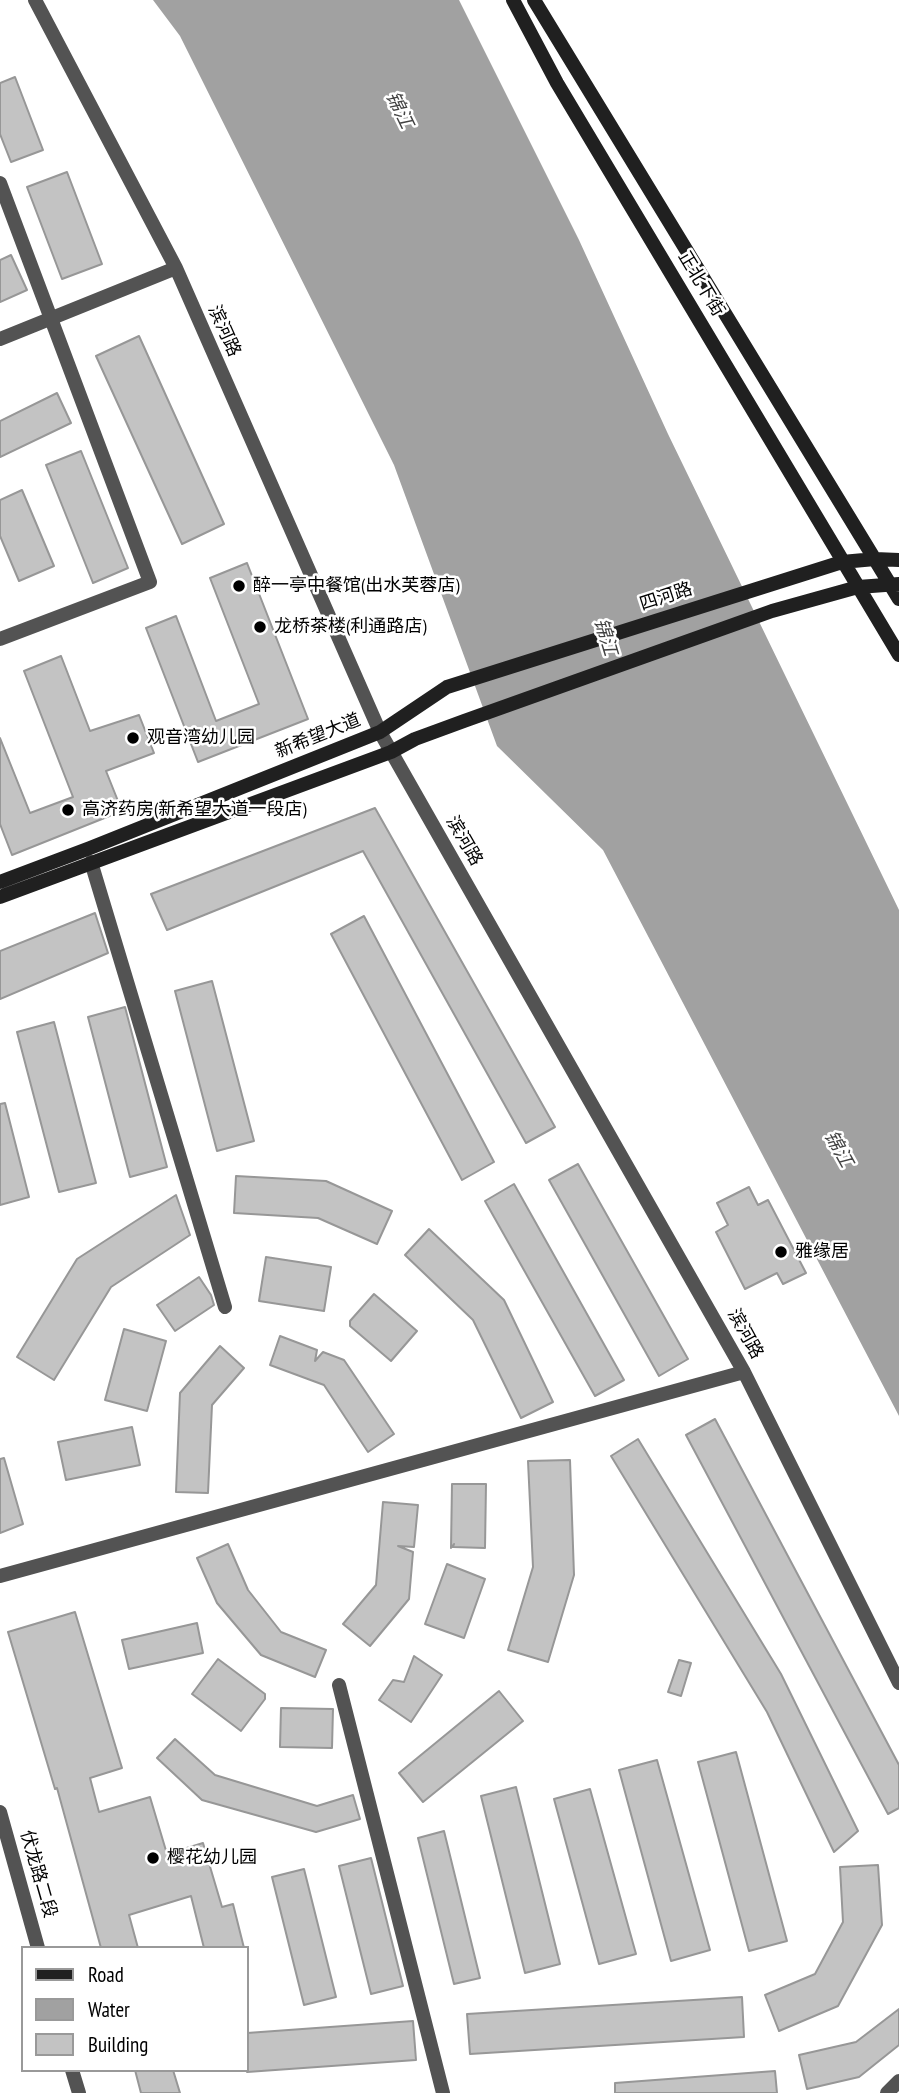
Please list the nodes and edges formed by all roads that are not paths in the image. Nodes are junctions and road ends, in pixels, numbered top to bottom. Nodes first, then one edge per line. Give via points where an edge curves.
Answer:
1 (35, 0) edge
2 (513, 0) edge
3 (534, 0) edge
4 (0, 183) edge
5 (176, 268) junction
6 (52, 318) junction
7 (0, 339) edge
8 (875, 559) junction
9 (899, 560) edge
10 (842, 562) junction
11 (894, 584) edge
12 (858, 587) junction
13 (899, 599) edge
14 (0, 639) edge
15 (899, 655) edge
16 (447, 687) joint
17 (380, 732) junction
18 (391, 752) junction
19 (91, 862) junction
20 (0, 882) edge
21 (0, 897) edge
22 (225, 1307) dead end
23 (744, 1372) junction
24 (0, 1576) edge
25 (899, 1683) edge
26 (339, 1685) dead end
27 (0, 1812) edge
28 (37, 1946) edge
29 (73, 2072) edge
30 (899, 2081) edge
31 (79, 2093) edge
32 (443, 2093) edge
33 (887, 2093) edge

1 - 5 street, 滨河路
2 - 10 street, 正北下街 via 557,83
3 - 8 street, 正北下街
4 - 6 street
5 - 6 street
5 - 17 street, 滨河路
6 - 7 street
6 - 14 street via 150,582
8 - 9 street, 四河路
8 - 10 street, 四河路
8 - 11 street, 正北下街
10 - 12 street, 正北下街
10 - 16 street, 四河路
11 - 12 street
11 - 13 street, 正北下街
12 - 15 street, 正北下街
12 - 18 street via 772,611 415,739
16 - 17 street, 新希望大道
17 - 18 street, 滨河路
17 - 20 street, 新希望大道
18 - 19 street
18 - 23 street, 滨河路
19 - 21 street
19 - 22 street
23 - 24 street
23 - 25 street, 滨河路
26 - 32 street
27 - 28 street, 伏龙路二段
29 - 31 street
30 - 33 street

